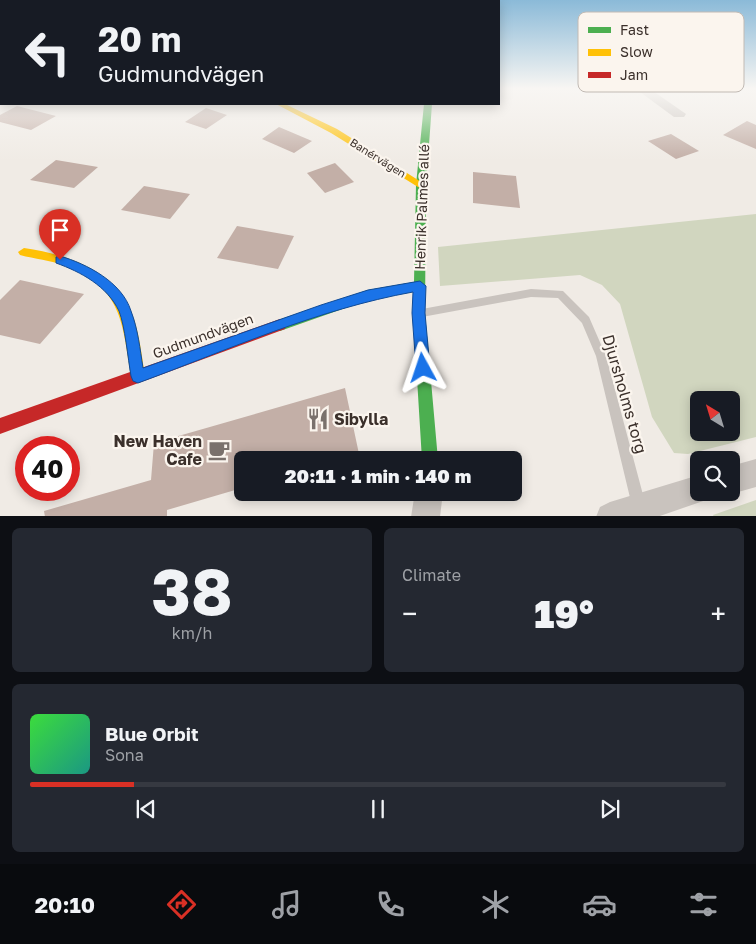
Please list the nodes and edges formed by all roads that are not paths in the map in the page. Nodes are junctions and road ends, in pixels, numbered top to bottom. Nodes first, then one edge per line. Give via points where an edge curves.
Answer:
1 (298, 113) edge
2 (427, 113) edge
3 (421, 185) junction
4 (24, 252) dead end
5 (420, 286) junction
6 (419, 313) junction
7 (138, 376) junction
8 (0, 426) edge
9 (429, 451) edge
10 (756, 473) edge
11 (740, 477) edge
12 (690, 492) edge
13 (427, 501) edge
14 (639, 506) junction
15 (425, 516) edge
16 (610, 516) edge

1 - 3 street, Banérvägen via 334,131
2 - 3 street, Henrik Palmes allé
3 - 5 street, Henrik Palmes allé
4 - 7 street via 43,254 78,266 106,284 125,310
5 - 6 street, Henrik Palmes allé
5 - 7 street, Gudmundvägen via 368,295 321,310
6 - 9 street, Henrik Palmes allé
6 - 14 lane, Djursholms torg via 531,293 560,294 586,320 601,356
7 - 8 street, Gudmundvägen
10 - 11 street
12 - 14 street
13 - 15 street
14 - 16 street

